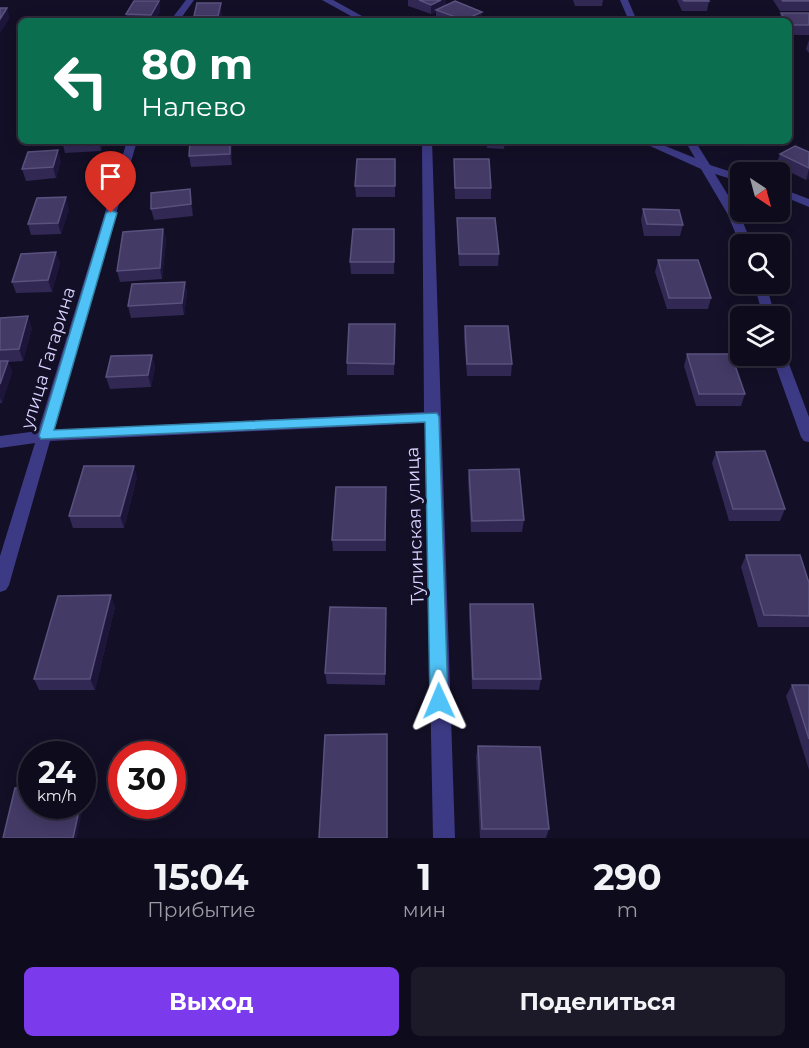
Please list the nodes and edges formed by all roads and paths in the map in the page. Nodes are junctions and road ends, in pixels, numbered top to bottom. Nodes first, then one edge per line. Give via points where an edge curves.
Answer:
1 (190, 0) edge
2 (326, 0) edge
3 (624, 0) edge
4 (176, 18) edge
5 (361, 18) edge
6 (632, 18) edge
7 (131, 144) edge
8 (427, 144) edge
9 (651, 144) edge
10 (692, 144) edge
11 (708, 168) junction
12 (730, 175) edge
13 (790, 195) edge
14 (809, 203) edge
15 (742, 234) edge
16 (783, 366) edge
17 (432, 417) junction
18 (45, 436) junction
19 (809, 437) edge
20 (0, 442) edge
21 (0, 585) edge
22 (444, 838) edge

1 - 4 street
2 - 5 street
3 - 6 street
7 - 18 street, улица Гагарина
8 - 17 street, Тулинская улица
9 - 11 street
10 - 11 street
11 - 12 street
11 - 15 street
13 - 14 street
16 - 19 street
17 - 18 street
17 - 22 street, Тулинская улица
18 - 20 street
18 - 21 street, улица Гагарина

